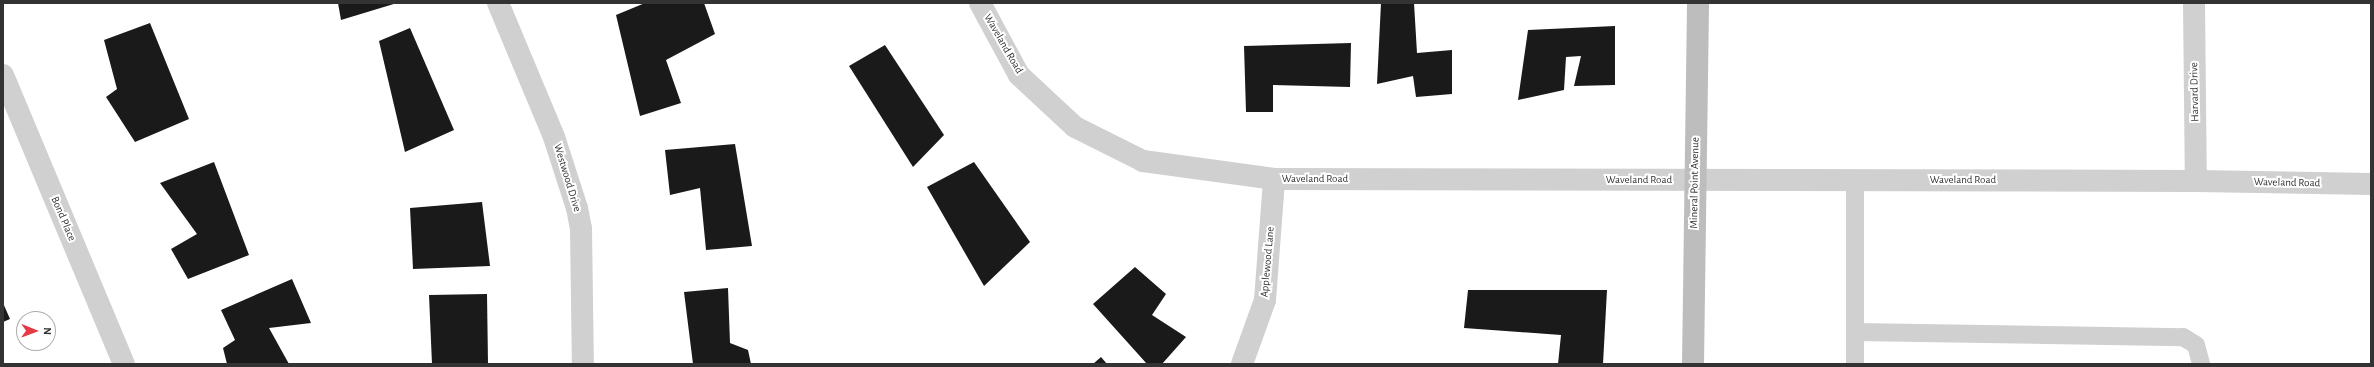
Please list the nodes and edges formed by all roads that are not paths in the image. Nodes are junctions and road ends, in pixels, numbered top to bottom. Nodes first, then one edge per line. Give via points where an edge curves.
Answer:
1 (498, 3) edge
2 (980, 3) edge
3 (1698, 3) edge
4 (2194, 3) edge
5 (3, 75) edge
6 (1274, 179) junction
7 (1695, 180) junction
8 (1855, 180) junction
9 (2196, 181) junction
10 (2371, 184) edge
11 (1855, 332) junction
12 (124, 364) edge
13 (583, 364) edge
14 (1242, 364) edge
15 (1693, 364) edge
16 (1855, 364) edge
17 (2201, 364) edge

1 - 13 street, Westwood Drive via 554,136 578,208 581,229
2 - 6 street, Waveland Road via 1019,75 1075,127 1143,161
3 - 7 street, Mineral Point Avenue
4 - 9 street, Harvard Drive
5 - 12 street, Bond Place
6 - 7 street, Waveland Road
6 - 14 street, Applewood Lane via 1265,300
7 - 8 street, Waveland Road
7 - 15 street, Mineral Point Avenue
8 - 9 street, Waveland Road
8 - 11 lane
9 - 10 street, Waveland Road
11 - 16 lane
11 - 17 lane via 2183,337 2196,345

